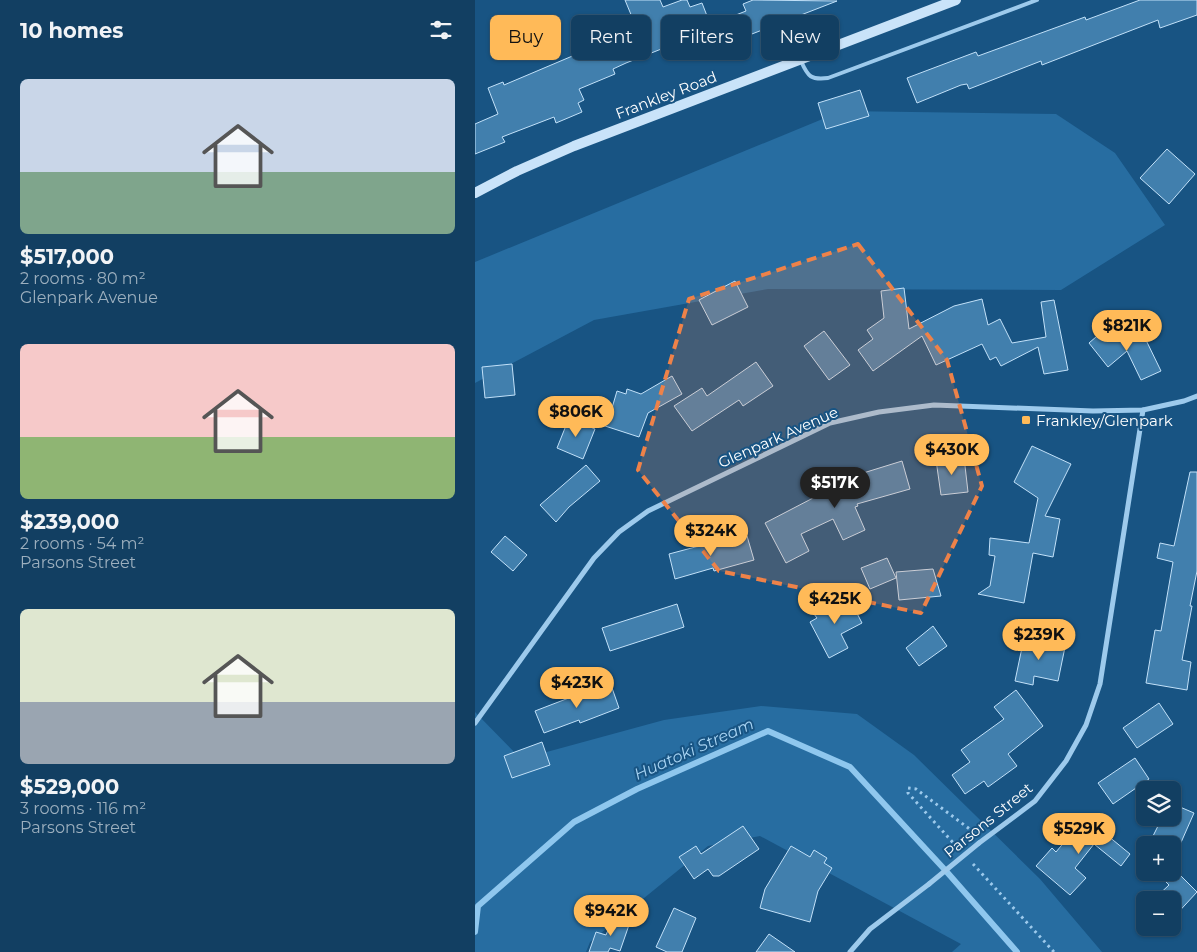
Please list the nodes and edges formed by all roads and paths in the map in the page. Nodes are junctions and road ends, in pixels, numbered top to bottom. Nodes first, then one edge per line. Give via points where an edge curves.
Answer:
1 (956, 0) edge
2 (1037, 0) edge
3 (839, 45) edge
4 (798, 60) edge
5 (801, 60) edge
6 (475, 193) edge
7 (1197, 396) edge
8 (1143, 410) junction
9 (475, 722) edge
10 (850, 952) edge

1 - 3 street, Frankley Road
2 - 5 lane via 828,78 816,80 807,74
4 - 6 street, Frankley Road via 574,146
7 - 8 street, Glenpark Avenue
8 - 9 street, Glenpark Avenue via 934,405 879,412 822,428 648,511 619,532 594,558
8 - 10 street, Parsons Street, bridge via 1100,684 1086,725 1066,761 1035,801 870,929

